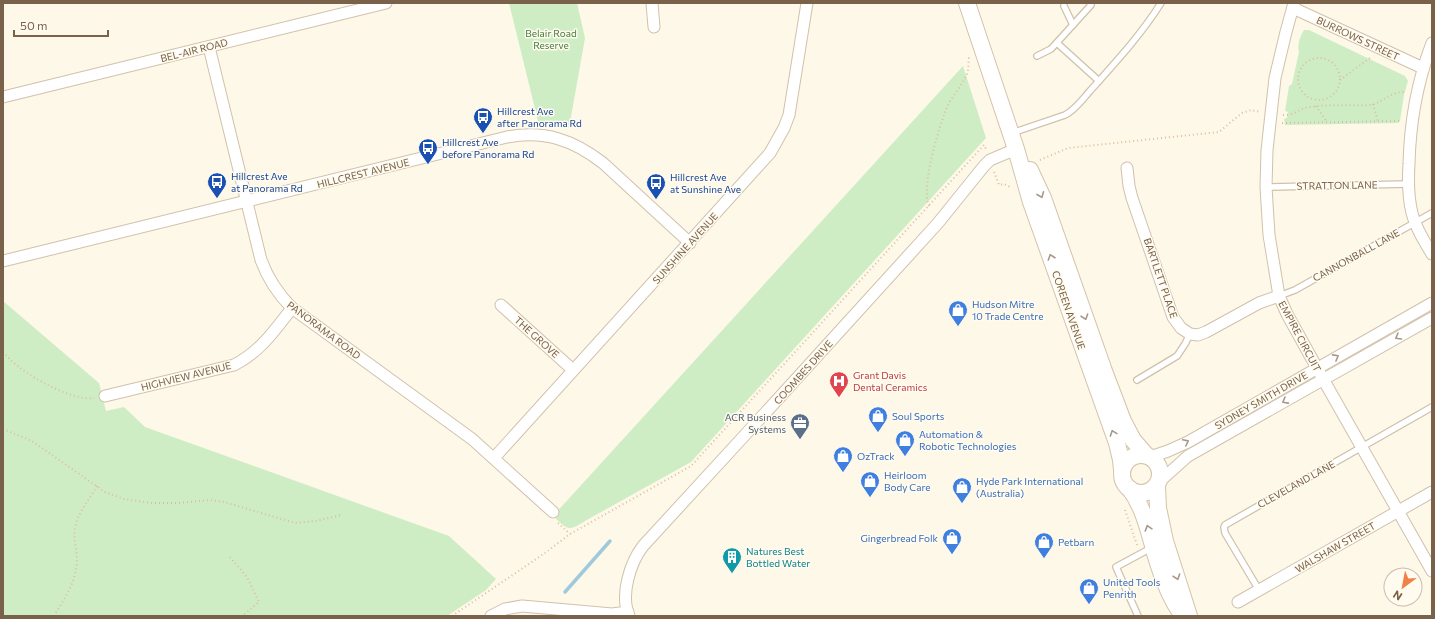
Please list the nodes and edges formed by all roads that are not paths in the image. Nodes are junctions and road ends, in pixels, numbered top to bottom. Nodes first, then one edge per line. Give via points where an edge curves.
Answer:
1 (386, 3) edge
2 (652, 3) edge
3 (807, 3) edge
4 (967, 3) edge
5 (1090, 3) edge
6 (1161, 3) edge
7 (1294, 5) edge
8 (1064, 6) dead end
9 (1073, 25) junction
10 (654, 27) dead end
11 (1057, 43) junction
12 (1432, 43) edge
13 (209, 47) junction
14 (1037, 56) dead end
15 (1423, 68) junction
16 (1099, 81) junction
17 (3, 97) edge
18 (1010, 133) junction
19 (1016, 149) junction
20 (1127, 168) dead end
21 (1408, 184) junction
22 (1266, 187) junction
23 (246, 202) junction
24 (1432, 213) edge
25 (1415, 222) junction
26 (690, 243) junction
27 (1432, 254) edge
28 (3, 261) edge
29 (1279, 296) junction
30 (1432, 302) edge
31 (501, 304) dead end
32 (292, 308) junction
33 (1432, 318) edge
34 (1190, 334) junction
35 (1317, 368) junction
36 (573, 370) junction
37 (1324, 379) junction
38 (1137, 380) dead end
39 (106, 396) road end
40 (1432, 407) edge
41 (1362, 447) junction
42 (1148, 456) junction
43 (494, 458) junction
44 (1122, 470) junction
45 (1158, 483) junction
46 (1130, 489) junction
47 (1432, 492) edge
48 (1398, 511) junction
49 (553, 512) road end
50 (1153, 546) junction
51 (1432, 571) edge
52 (1259, 590) junction
53 (1238, 602) dead end
54 (628, 614) edge
55 (491, 616) edge
56 (1138, 616) edge
57 (1183, 616) edge
58 (1189, 616) edge

1 - 13 street, BEL-AIR ROAD
2 - 10 street
3 - 26 street, SUNSHINE AVENUE via 792,104 784,128 762,164
4 - 18 street, COREEN AVENUE
5 - 9 lane via 1091,5
6 - 16 lane
7 - 15 street, BURROWS STREET
7 - 22 street, EMPIRE CIRCUIT via 1278,63 1270,113
8 - 9 lane
9 - 11 lane
11 - 14 lane
11 - 16 lane
12 - 15 street
13 - 17 street, BEL-AIR ROAD
13 - 23 street, PANORAMA ROAD
15 - 21 street via 1411,126
16 - 18 lane via 1069,113
18 - 19 street, COREEN AVENUE
19 -> 42 street, COREEN AVENUE via 1043,198 1127,431
44 -> 19 street, COREEN AVENUE via 1117,443 1032,202
19 - 54 street, COOMBES DRIVE via 990,160 984,166 938,223 643,546 636,555 629,575 626,599
20 - 34 street, BARTLETT PLACE via 1132,198 1173,317 1178,325
21 - 22 lane, STRATTON LANE
21 - 25 street
22 - 29 street, EMPIRE CIRCUIT via 1270,248
23 - 26 street, HILLCREST AVENUE via 508,137 536,134 571,142 603,162
23 - 28 street, HILLCREST AVENUE
23 - 32 street, PANORAMA ROAD via 265,271 276,291
24 - 25 lane, CANNONBALL LANE
25 - 27 street
25 - 29 lane, CANNONBALL LANE via 1295,290
26 - 36 street, SUNSHINE AVENUE
29 - 34 street via 1259,303 1202,334
29 - 35 street, EMPIRE CIRCUIT
35 -> 30 street, SYDNEY SMITH DRIVE
31 - 36 street, THE GROVE
32 - 39 street, HIGHVIEW AVENUE via 257,350 234,365
32 - 43 street, PANORAMA ROAD
33 -> 37 street, SYDNEY SMITH DRIVE
34 - 38 lane via 1175,358
35 - 37 street, EMPIRE CIRCUIT
42 -> 35 street, SYDNEY SMITH DRIVE via 1188,442
36 - 43 street, SUNSHINE AVENUE
37 - 41 street, EMPIRE CIRCUIT
37 -> 45 street, SYDNEY SMITH DRIVE via 1188,456
40 - 41 lane, CLEVELAND LANE
41 - 48 street, EMPIRE CIRCUIT
41 - 52 lane, CLEVELAND LANE via 1225,525 1225,534
42 - 44 street via 1131,458
42 - 45 street via 1155,461 1160,471
43 - 49 street, PANORAMA ROAD
44 - 46 street via 1123,481
45 - 46 street via 1149,492 1139,493
45 -> 58 street via 1158,508 1162,528
50 -> 46 street via 1139,504
47 - 48 street, WALSHAW STREET
48 - 51 street, EMPIRE CIRCUIT
48 - 52 street, WALSHAW STREET
50 - 56 lane via 1116,567
50 - 57 street via 1169,594
52 - 53 street, WALSHAW STREET
54 - 55 street via 522,606 505,609

